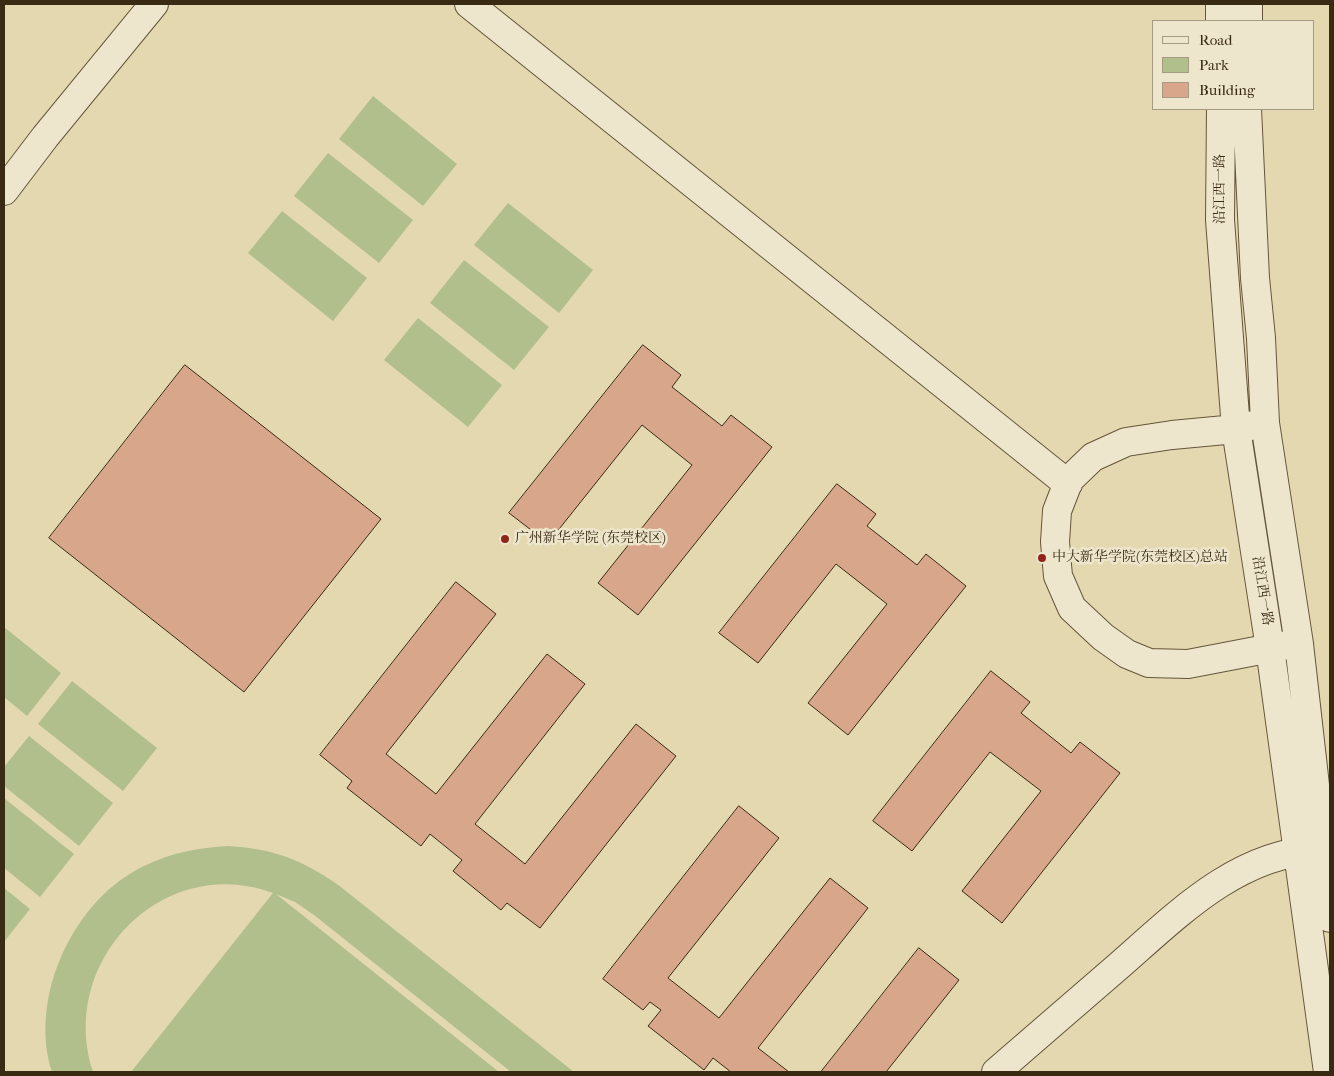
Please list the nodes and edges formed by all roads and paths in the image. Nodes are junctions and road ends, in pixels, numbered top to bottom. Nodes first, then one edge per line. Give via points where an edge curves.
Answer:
1 (154, 4) edge
2 (469, 4) edge
3 (1220, 4) edge
4 (1248, 4) edge
5 (1220, 20) edge
6 (1248, 20) edge
7 (1221, 110) edge
8 (1247, 110) edge
9 (4, 191) edge
10 (1265, 423) junction
11 (1236, 429) junction
12 (1068, 484) junction
13 (1299, 644) junction
14 (1270, 648) junction
15 (1310, 850) junction
16 (1330, 918) edge
17 (996, 1072) edge
18 (1328, 1072) edge

1 - 9 street
2 - 12 street
3 - 5 street
4 - 6 street
7 - 11 street, 沿江西一路 via 1220,220
8 - 10 street, 沿江西一路
10 - 11 street
10 - 13 street, 沿江西一路
11 - 12 street via 1172,434 1126,442 1093,456
11 - 14 street, 沿江西一路
12 - 14 street via 1057,511 1058,576 1072,608 1103,637 1127,654 1149,663 1188,664
13 - 14 street
13 - 15 street, 沿江西一路
14 - 15 street, 沿江西一路
15 - 16 street, 沿江西一路
15 - 17 street via 1256,865 1215,886
15 - 18 street, 沿江西一路

